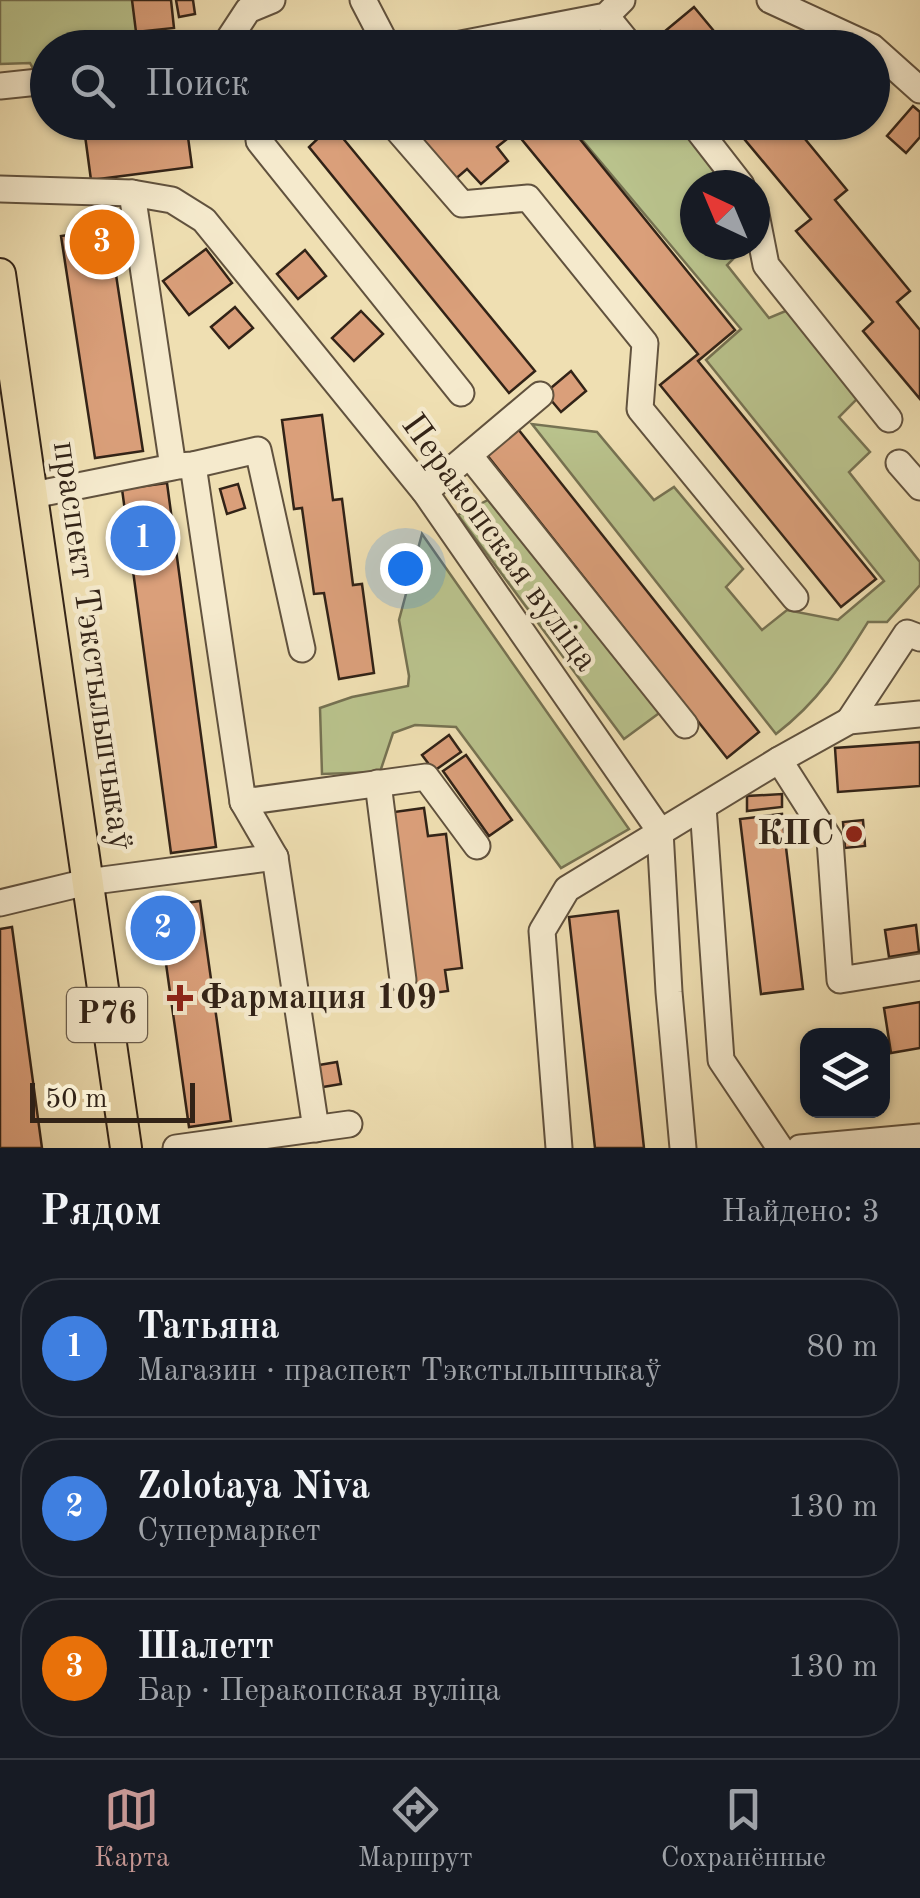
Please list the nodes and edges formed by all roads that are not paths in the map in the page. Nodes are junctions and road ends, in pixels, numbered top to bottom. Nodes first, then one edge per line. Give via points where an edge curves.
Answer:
1 (272, 0) edge
2 (363, 0) edge
3 (770, 0) edge
4 (614, 8) edge
5 (235, 30) edge
6 (379, 30) edge
7 (518, 30) edge
8 (837, 30) edge
9 (890, 62) edge
10 (30, 82) edge
11 (0, 86) edge
12 (920, 90) edge
13 (259, 140) edge
14 (407, 140) edge
15 (706, 140) edge
16 (730, 170) edge
17 (0, 189) edge
18 (132, 193) junction
19 (765, 260) edge
20 (0, 274) edge
21 (461, 393) dead end
22 (540, 396) dead end
23 (889, 419) dead end
24 (469, 455) junction
25 (899, 463) dead end
26 (183, 466) junction
27 (920, 487) edge
28 (425, 492) junction
29 (33, 494) junction
30 (795, 598) dead end
31 (916, 629) edge
32 (302, 649) dead end
33 (920, 714) edge
34 (849, 721) junction
35 (686, 724) dead end
36 (779, 760) junction
37 (378, 783) junction
38 (243, 802) junction
39 (703, 807) junction
40 (660, 830) junction
41 (478, 846) dead end
42 (275, 857) junction
43 (87, 882) junction
44 (0, 902) edge
45 (920, 968) edge
46 (403, 980) dead end
47 (349, 1124) dead end
48 (316, 1129) junction
49 (920, 1137) edge
50 (273, 1141) edge
51 (126, 1148) edge
52 (176, 1148) edge
53 (558, 1148) edge
54 (683, 1148) edge
55 (780, 1148) edge
56 (800, 1148) edge

1 - 5 street via 248,10
2 - 6 street
3 - 8 street
4 - 7 street
9 - 12 street
10 - 11 street
13 - 21 street
14 - 30 street via 462,204 528,198 645,344 640,408
15 - 16 street
17 - 18 street, Перакопская вуліца
18 - 26 street
18 - 28 street, Перакопская вуліца via 172,200 204,220
19 - 23 street
20 - 29 main road, праспект Тэкстыльшчыкаў / Р76
22 - 24 street
24 - 28 street
24 - 35 street
25 - 27 street
26 - 29 street
26 - 32 street via 258,450
26 - 38 street
28 - 40 street, Перакопская вуліца
29 - 43 main road, праспект Тэкстыльшчыкаў / Р76
31 - 34 street
33 - 34 street
34 - 36 street
36 - 39 street
36 - 45 street via 830,840 840,980
37 - 38 street
37 - 41 street via 426,776
37 - 46 street
38 - 42 street
39 - 40 street
39 - 55 street via 721,1060
40 - 53 street via 566,889 542,931
40 - 54 street
42 - 43 street
42 - 48 street
43 - 44 street
43 - 51 main road, праспект Тэкстыльшчыкаў / Р76
47 - 48 street
48 - 50 street
49 - 56 street
50 - 52 street

